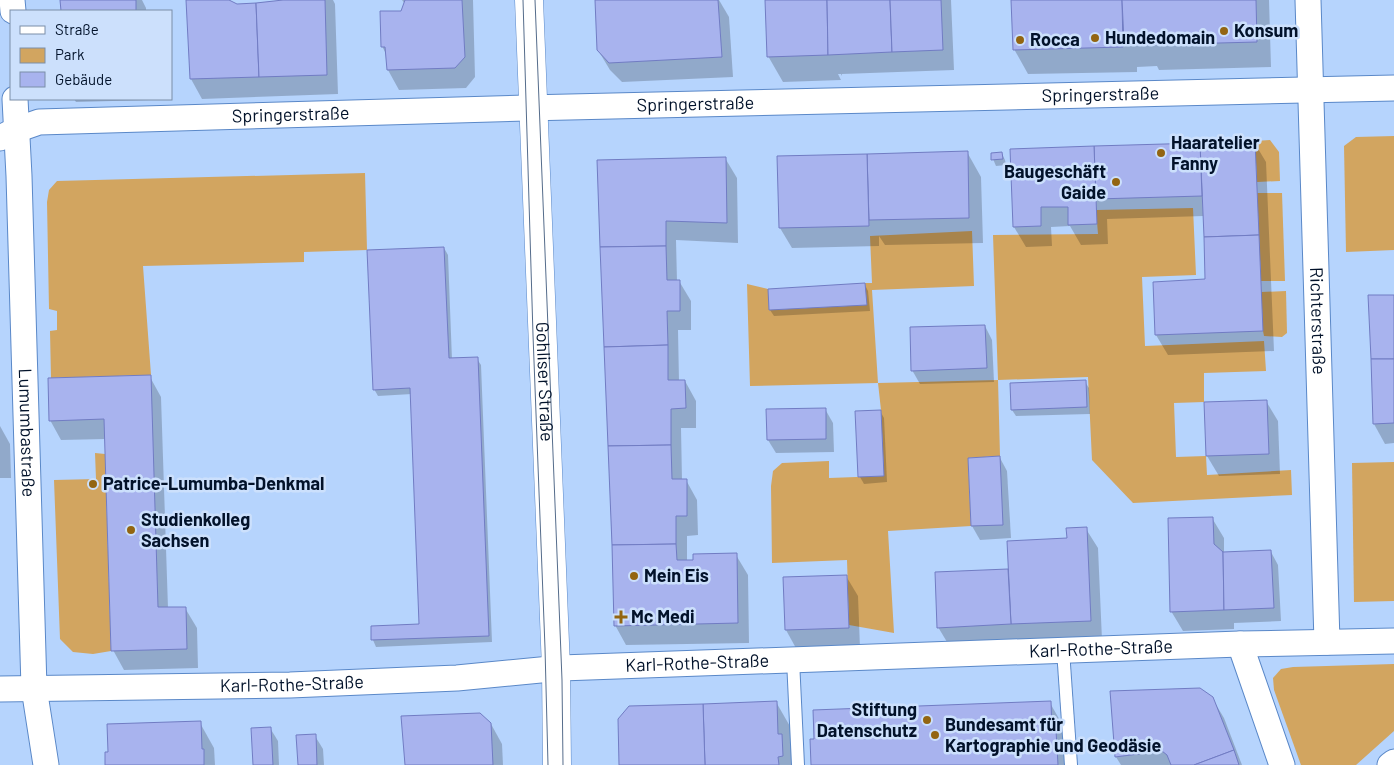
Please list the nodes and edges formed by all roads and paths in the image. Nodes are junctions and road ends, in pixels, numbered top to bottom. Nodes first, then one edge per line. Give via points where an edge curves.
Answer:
1 (529, 0) edge
2 (1308, 0) edge
3 (1394, 88) edge
4 (1312, 90) junction
5 (15, 100) edge
6 (533, 108) junction
7 (8, 134) edge
8 (1394, 641) edge
9 (1327, 642) junction
10 (1240, 644) junction
11 (1063, 650) junction
12 (793, 660) junction
13 (556, 668) junction
14 (34, 688) junction
15 (0, 689) edge
16 (1394, 762) edge
17 (46, 765) edge
18 (557, 765) edge
19 (798, 765) edge
20 (1071, 765) edge
21 (1282, 765) edge
22 (1390, 765) edge

1 - 6 main road, Gohliser Straße
2 - 4 street, Richterstraße
3 - 4 street, Springerstraße
4 - 6 street, Springerstraße
4 - 9 street, Richterstraße
5 - 7 street, Lumumbastraße
6 - 7 street, Springerstraße via 39,122
6 - 13 main road, Gohliser Straße
7 - 14 street, Lumumbastraße via 19,176
8 - 9 street, Karl-Rothe-Straße
9 - 10 street, Karl-Rothe-Straße
10 - 11 street, Karl-Rothe-Straße
10 - 21 street
11 - 12 street, Karl-Rothe-Straße
11 - 20 lane
12 - 13 street, Karl-Rothe-Straße
12 - 19 lane
13 - 14 street, Karl-Rothe-Straße via 457,678 309,685
13 - 18 main road, Gohliser Straße
14 - 15 street, Karl-Rothe-Straße
14 - 17 street, Lumumbastraße
16 - 22 street

